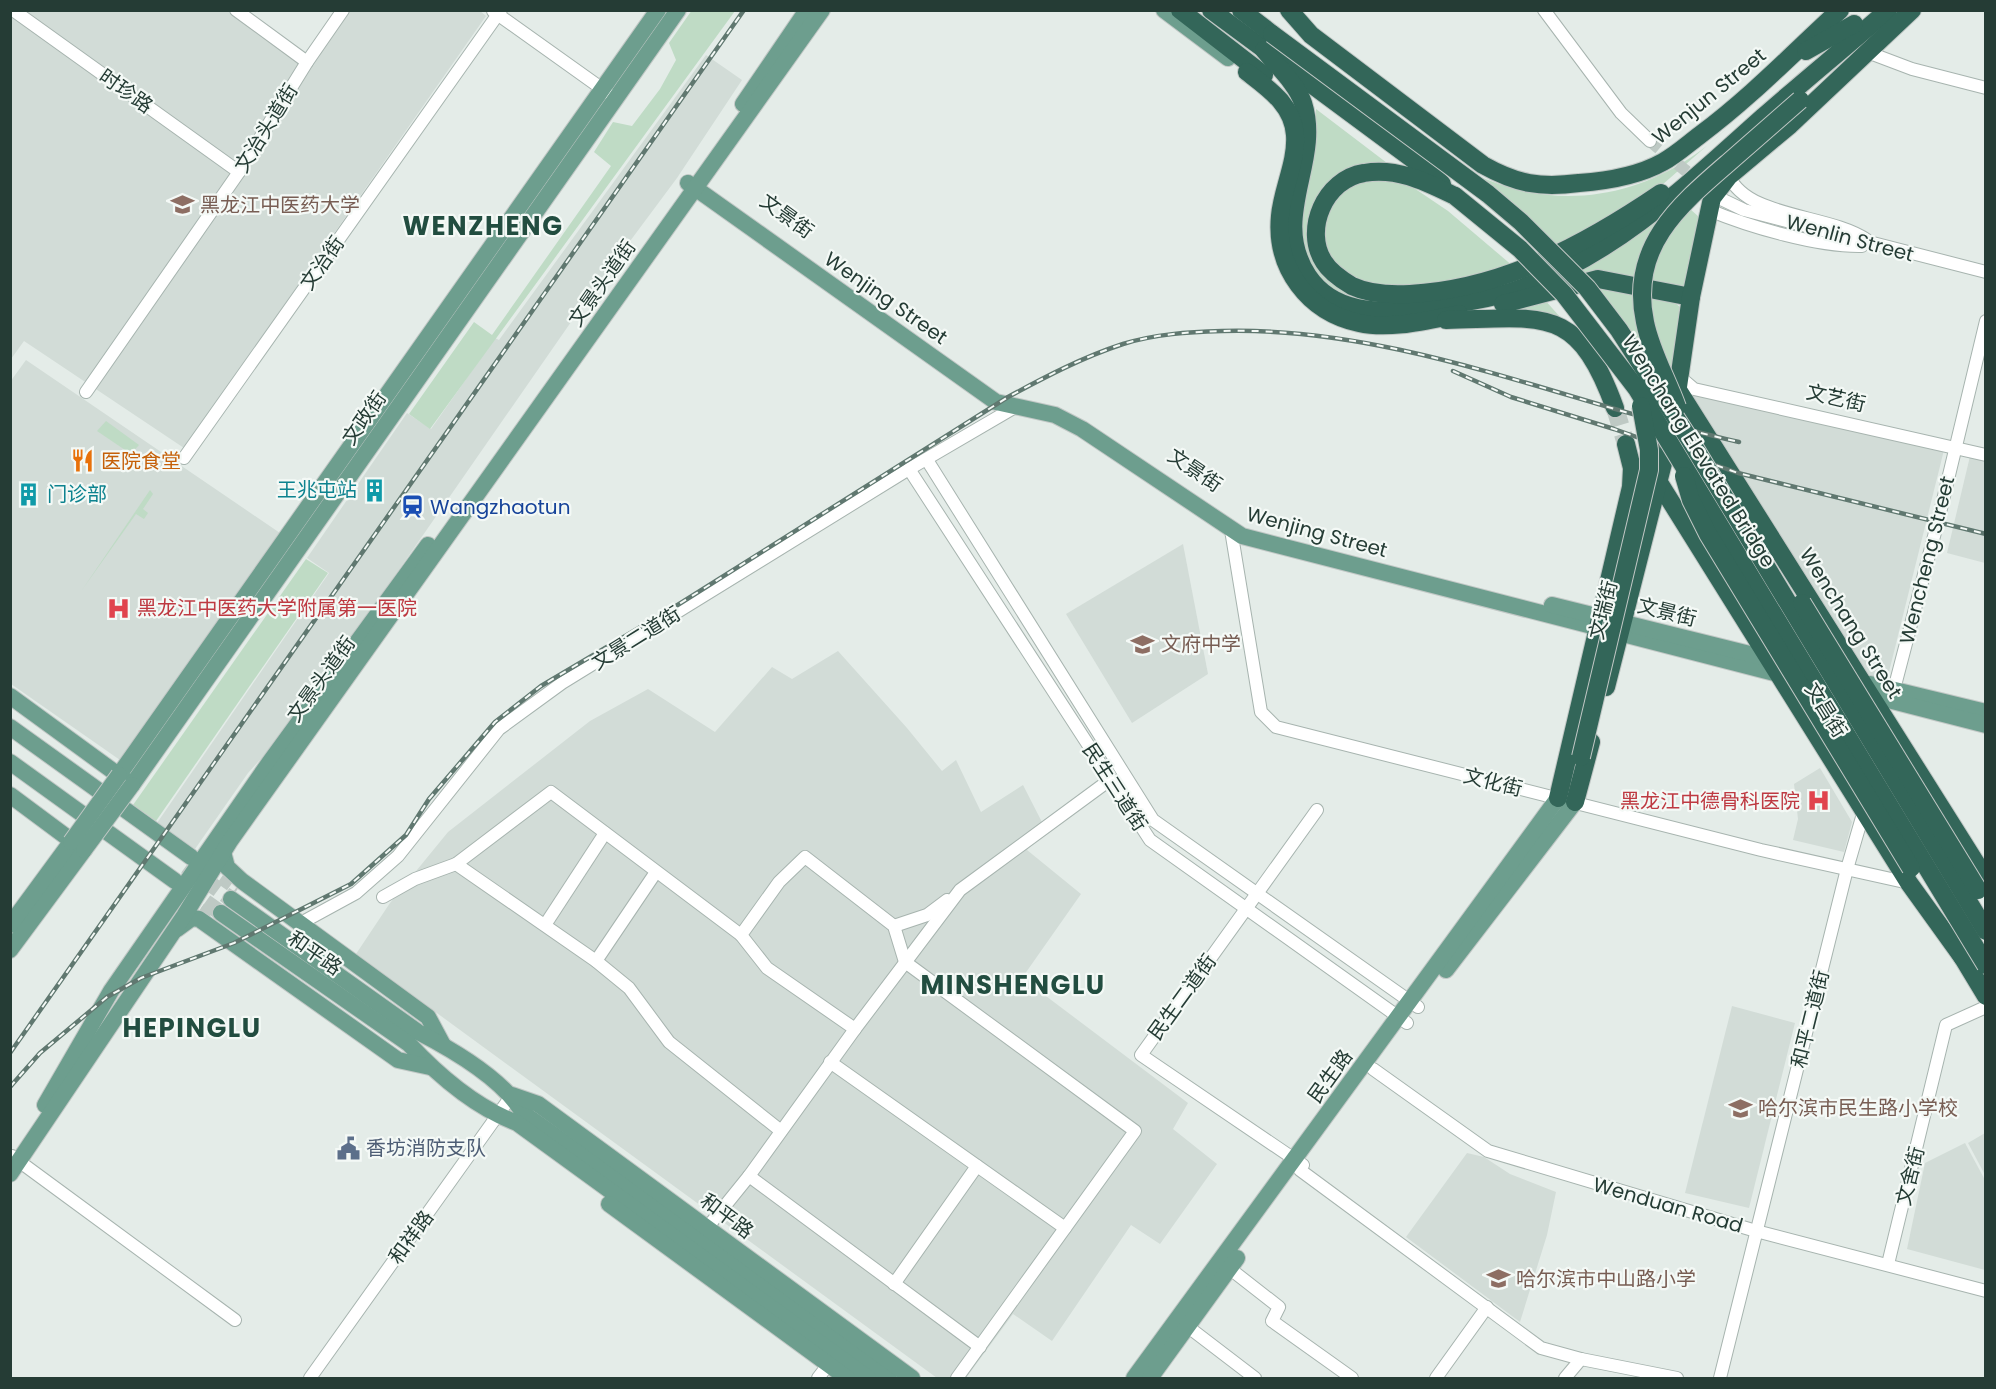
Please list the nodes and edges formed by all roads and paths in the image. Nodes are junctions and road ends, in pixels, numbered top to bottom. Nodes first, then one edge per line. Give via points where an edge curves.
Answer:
1 (13, 10) edge
2 (236, 10) edge
3 (343, 10) edge
4 (658, 10) edge
5 (678, 10) edge
6 (807, 10) edge
7 (822, 10) edge
8 (1164, 10) edge
9 (1180, 10) edge
10 (1211, 10) edge
11 (1241, 10) edge
12 (1544, 10) edge
13 (1840, 10) edge
14 (1869, 10) edge
15 (1888, 10) edge
16 (1912, 10) edge
17 (497, 12) edge
18 (1283, 12) edge
19 (1866, 32) junction
20 (1264, 50) junction
21 (1867, 52) junction
22 (308, 62) junction
23 (1786, 63) junction
24 (1252, 70) junction
25 (1986, 88) edge
26 (602, 89) junction
27 (616, 99) junction
28 (1650, 141) tunnel mouth
29 (239, 172) junction
30 (1730, 176) junction
31 (695, 182) junction
32 (1455, 195) junction
33 (1713, 204) junction
34 (1875, 245) junction
35 (1986, 272) edge
36 (1691, 297) junction
37 (1423, 321) junction
38 (1986, 321) edge
39 (1679, 384) junction
40 (1637, 389) junction
41 (86, 392) dead end
42 (1017, 406) junction
43 (1615, 408) tunnel mouth
44 (1688, 437) junction
45 (1626, 444) tunnel mouth
46 (1956, 448) junction
47 (1677, 454) junction
48 (1986, 455) edge
49 (184, 458) dead end
50 (927, 460) junction
51 (909, 469) junction
52 (1658, 481) junction
53 (1231, 530) junction
54 (1758, 554) junction
55 (1599, 623) junction
56 (1622, 628) junction
57 (1773, 666) junction
58 (1866, 689) junction
59 (1892, 695) junction
60 (10, 696) edge
61 (1986, 712) edge
62 (1886, 722) junction
63 (1986, 725) edge
64 (10, 727) edge
65 (10, 740) edge
66 (10, 762) edge
67 (10, 775) edge
68 (1111, 779) junction
69 (125, 780) junction
70 (10, 795) edge
71 (1566, 800) junction
72 (1317, 810) dead end
73 (1864, 812) junction
74 (605, 833) junction
75 (77, 846) junction
76 (223, 852) junction
77 (456, 864) junction
78 (1847, 868) junction
79 (656, 872) junction
80 (1910, 876) junction
81 (960, 890) junction
82 (1983, 890) edge
83 (234, 894) tunnel mouth
84 (1256, 894) junction
85 (383, 897) dead end
86 (1246, 907) junction
87 (219, 916) tunnel mouth
88 (301, 923) junction
89 (10, 925) edge
90 (545, 925) junction
91 (894, 926) junction
92 (174, 931) junction
93 (1986, 931) edge
94 (741, 935) junction
95 (10, 950) edge
96 (596, 961) junction
97 (905, 962) junction
98 (1986, 965) edge
99 (1986, 996) edge
100 (1414, 1004) junction
101 (1986, 1007) edge
102 (1403, 1020) junction
103 (855, 1029) junction
104 (443, 1045) junction
105 (830, 1062) junction
106 (430, 1067) junction
107 (1373, 1069) junction
108 (512, 1095) junction
109 (498, 1116) junction
110 (781, 1131) junction
111 (13, 1162) edge
112 (1299, 1165) junction
113 (977, 1166) junction
114 (749, 1176) junction
115 (707, 1227) junction
116 (1065, 1228) junction
117 (1756, 1231) junction
118 (1888, 1264) junction
119 (1229, 1268) junction
120 (894, 1284) junction
121 (1986, 1291) edge
122 (1487, 1307) junction
123 (235, 1320) dead end
124 (1187, 1326) junction
125 (815, 1331) junction
126 (854, 1337) junction
127 (980, 1347) junction
128 (1581, 1359) junction
129 (828, 1365) junction
130 (861, 1373) edge
131 (1338, 1375) edge
132 (310, 1378) edge
133 (818, 1378) edge
134 (889, 1378) edge
135 (912, 1378) edge
136 (957, 1378) edge
137 (1134, 1378) edge
138 (1150, 1378) edge
139 (1255, 1378) edge
140 (1352, 1378) edge
141 (1436, 1378) edge
142 (1565, 1378) edge
143 (1677, 1378) edge
144 (1720, 1378) edge

1 - 29 street, 时珍路
2 - 22 street
3 - 22 street, 文治头道街
4 - 26 main road, 文政街
5 - 27 main road, 文政街
6 - 31 main road, 文景头道街
7 - 31 main road, 文景头道街
8 - 24 main road
9 - 24 highway
10 - 20 highway, Wenchang Elevated Bridge
11 - 44 highway, Wenchang Elevated Bridge, bridge via 1521,222 1587,288
12 - 28 street via 1621,113
13 - 23 highway, Wenjun Street
14 - 19 highway
15 - 19 highway
16 - 19 highway
17 - 26 street
17 - 49 street, 文治街
18 - 23 highway, Wenjun Street via 1483,165 1508,179 1533,185 1600,181 1662,163 1752,95
19 - 20 highway via 1668,201 1606,246 1523,288 1398,311 1353,308 1336,301 1318,289 1296,254 1292,231 1307,124 1302,100
19 - 21 highway
19 - 23 highway
19 - 32 highway via 1617,223 1505,275 1447,290 1385,293 1354,287 1324,262 1317,246 1316,228 1323,203 1347,179 1362,172 1386,172 1413,176
19 - 44 highway, bridge via 1800,100 1675,210 1663,225 1646,262 1642,303 1645,323
20 - 32 highway, Wenchang Elevated Bridge via 1426,169
21 - 25 street via 1912,69
21 - 30 highway
22 - 29 street, 文治头道街
24 - 37 highway via 1282,92 1295,112 1295,135 1279,218 1281,243 1293,281 1320,306 1360,323
26 - 27 street
26 - 69 main road, 文政街
27 - 69 main road, 文政街
29 - 41 street, 文治头道街
30 - 33 highway via 1712,198
30 - 34 street via 1747,199 1851,229
31 - 42 main road, Wenjing Street via 996,402
31 - 55 main road, 文景街 via 1001,396 1060,409 1086,422 1241,527
31 - 76 main road, 文景头道街
31 - 111 main road, 文景头道街 via 220,833 106,997
32 - 40 highway, Wenchang Elevated Bridge, bridge via 1520,249 1564,294
33 - 34 street via 1738,222 1842,246
33 - 36 highway
34 - 35 street, Wenlin Street
36 - 37 highway via 1598,279
36 - 39 highway
37 - 43 highway via 1517,318 1556,324 1573,333 1586,347 1597,363
38 - 46 street, Wencheng Street
39 - 46 street, 文艺街
39 - 52 highway, 文瑞街
39 - 58 highway, Wenchang Street
40 - 47 highway, Wenchang Elevated Bridge, bridge
40 - 71 highway, bridge via 1649,450 1649,471 1581,757
42 - 50 street, 文景二道街
42 - 53 main road, Wenjing Street via 1055,415 1082,429
44 - 54 highway, Wenchang Elevated Bridge, bridge
45 - 55 highway, 文瑞街 via 1632,468 1631,487
46 - 48 street, 文艺街
46 - 59 street, Wencheng Street
47 - 80 highway, bridge via 1691,500 1708,534
47 - 98 highway, Wenchang Elevated Bridge, bridge
50 - 51 street, 文景二道街
50 - 84 street, 民生三道街 via 1153,820
51 - 68 street, 民生三道街
51 - 88 street, 文景二道街 via 562,683 499,729 398,856 356,893
52 - 56 highway, 文瑞街
52 - 57 highway, 文昌街
53 - 55 main road, Wenjing Street
53 - 71 street, 文化街 via 1262,712 1276,727
54 - 82 highway, bridge via 1797,594
54 - 93 highway, Wenchang Elevated Bridge, bridge
55 - 56 main road, 文景街
55 - 71 highway, 文瑞街
56 - 57 main road
56 - 71 highway, 文瑞街
57 - 58 main road
57 - 73 highway, 文昌街
58 - 59 main road
58 - 62 highway, Wenchang Street
59 - 61 main road
59 - 62 street, Wencheng Street
59 - 63 main road
60 - 69 main road
62 - 73 street, Wencheng Street
62 - 82 highway, Wenchang Street
64 - 65 main road via 189,861
66 - 67 main road via 173,884
68 - 81 street
68 - 86 street, 民生三道街 via 1150,840
69 - 75 main road, 文政街, bridge
70 - 75 main road
71 - 78 street, 文化街
71 - 100 main road, 民生路
72 - 84 street, 民生二道街
73 - 78 street, Wencheng Street
73 - 80 highway, 文昌街
74 - 77 street via 551,792
74 - 79 street
74 - 90 street
75 - 89 main road
75 - 95 main road
76 - 88 main road via 228,867 242,881
76 - 92 main road, 文景头道街
77 - 85 street via 415,879
77 - 90 street
78 - 80 street, 文化街
78 - 117 street, 和平二道街
79 - 94 street
79 - 96 street
80 - 99 highway
81 - 91 street via 927,915
81 - 97 street
83 - 104 main road via 423,1023
84 - 86 street, 民生二道街
84 - 100 street, 民生三道街
86 - 102 street, 民生三道街
86 - 112 street, 民生二道街 via 1141,1055
87 - 106 main road, 和平路
88 - 104 main road via 428,1017
90 - 96 street
91 - 94 street via 805,857 779,882
91 - 97 street
92 - 106 main road via 192,918 199,919 398,1060
92 - 111 main road, 文景头道街
94 - 103 street via 767,968
96 - 110 street via 629,988 669,1042
97 - 103 street
97 - 116 street via 1135,1131
100 - 102 main road, 民生路
101 - 118 street, 文舍街 via 1946,1025
102 - 107 main road, 民生路
102 - 112 main road, 民生路
103 - 105 street
104 - 108 main road, 和平路
105 - 110 street
105 - 113 street
106 - 109 main road, 和平路
107 - 112 main road, 民生路
107 - 117 street, Wenduan Road via 1488,1152
108 - 109 street, 和祥路
108 - 115 main road, 和平路 via 538,1104
108 - 125 main road, 和平路 via 524,1113
109 - 125 main road, 和平路 via 517,1123
109 - 129 main road, 和平路 via 511,1132
109 - 132 street, 和祥路
110 - 114 street
111 - 123 street
112 - 119 main road, 民生路
112 - 122 street, 民生二道街
112 - 137 main road, 民生路
113 - 116 street
113 - 120 street
114 - 115 street
114 - 120 street
115 - 126 main road, 和平路
116 - 127 street
117 - 118 street, Wenduan Road
117 - 144 street, 和平二道街
118 - 121 street, Wenduan Road
119 - 124 main road, 民生路
119 - 131 street via 1279,1307 1272,1321
120 - 127 street
122 - 128 street, 民生二道街 via 1541,1348
122 - 141 street
124 - 138 main road, 民生路
124 - 139 street
125 - 126 main road
125 - 129 main road
125 - 130 main road, 和平路
126 - 130 main road
126 - 135 main road, 和平路
127 - 136 street
128 - 142 street
128 - 143 street, 民生二道街
129 - 130 main road
129 - 133 street
130 - 134 main road, 和平路
131 - 140 street

